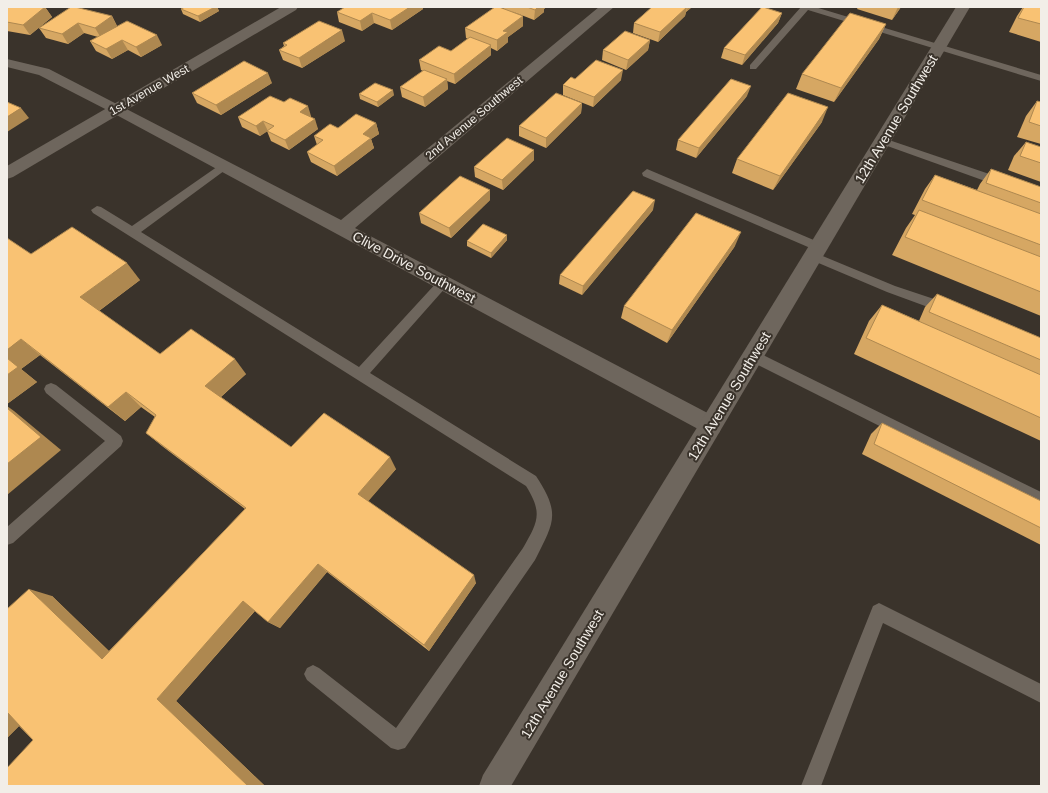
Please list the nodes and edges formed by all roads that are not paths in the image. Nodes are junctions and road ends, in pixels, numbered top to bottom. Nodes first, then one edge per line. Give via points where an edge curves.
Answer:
1 (291, 7) edge
2 (607, 7) edge
3 (806, 7) edge
4 (963, 7) edge
5 (939, 47) junction
6 (7, 62) edge
7 (753, 67) dead end
8 (1041, 78) edge
9 (117, 109) junction
10 (882, 141) junction
11 (224, 166) junction
12 (7, 173) edge
13 (647, 173) dead end
14 (1011, 186) edge
15 (97, 210) dead end
16 (342, 229) junction
17 (132, 232) junction
18 (816, 252) junction
19 (443, 283) junction
20 (955, 312) edge
21 (753, 356) junction
22 (361, 374) junction
23 (51, 389) edge
24 (711, 426) junction
25 (1041, 500) edge
26 (7, 537) edge
27 (313, 674) dead end
28 (1041, 694) edge
29 (494, 786) edge
30 (811, 786) edge

1 - 9 street, 1st Avenue West
2 - 16 street, 2nd Avenue Southwest
3 - 5 lane
3 - 7 lane
4 - 5 street, 12th Avenue Southwest
5 - 8 lane
5 - 10 street, 12th Avenue Southwest
6 - 9 street, Clive Drive Southwest via 44,72
9 - 11 street, Clive Drive Southwest
9 - 12 street, 1st Avenue West
10 - 14 lane
10 - 18 street, 12th Avenue Southwest
11 - 16 street, Clive Drive Southwest
11 - 17 lane
13 - 18 lane
15 - 17 lane
16 - 19 street, Clive Drive Southwest
17 - 22 lane
18 - 20 lane via 891,288
18 - 21 street, 12th Avenue Southwest
19 - 22 lane
19 - 24 street, Clive Drive Southwest
21 - 24 street, 12th Avenue Southwest
21 - 25 lane
22 - 27 lane via 531,480 543,500 544,526 529,554 398,740
23 - 26 lane via 116,441
24 - 29 street, 12th Avenue Southwest
28 - 30 lane via 879,612

